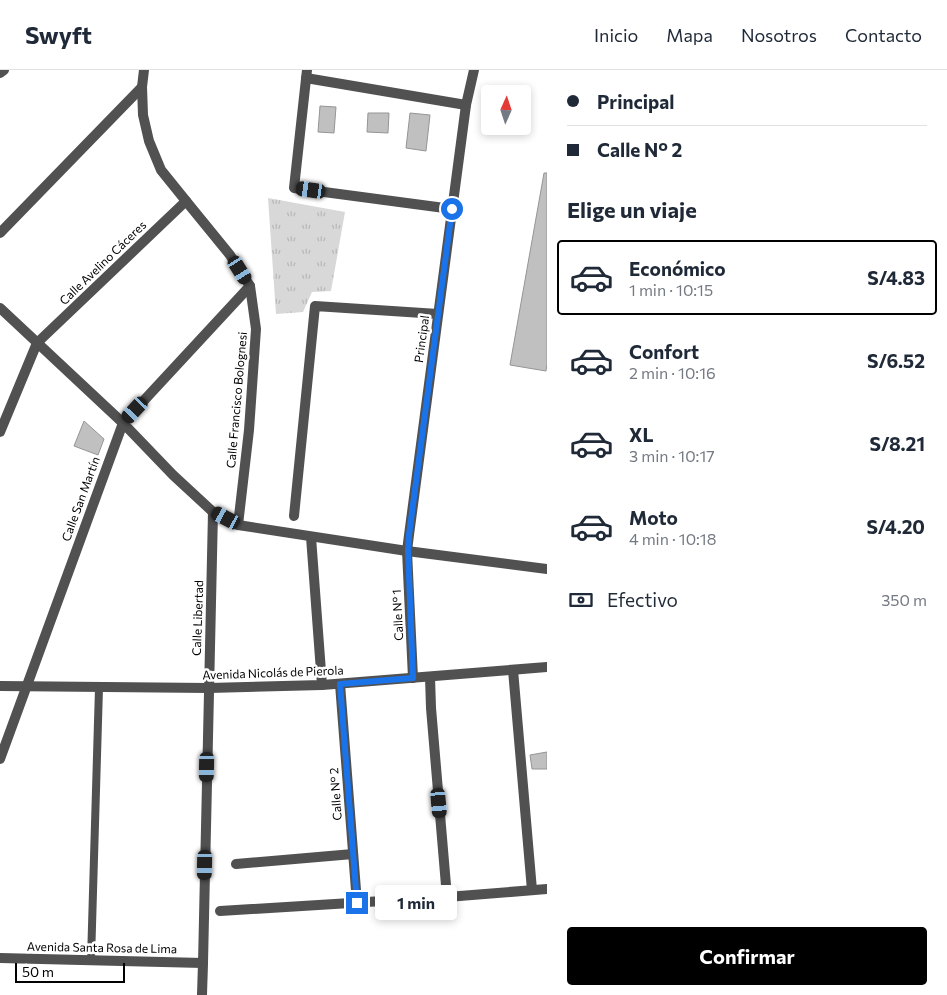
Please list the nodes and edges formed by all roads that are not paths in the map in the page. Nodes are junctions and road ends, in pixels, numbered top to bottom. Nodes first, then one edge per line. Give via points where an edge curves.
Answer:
1 (4, 70) edge
2 (144, 70) edge
3 (474, 70) edge
4 (0, 73) edge
5 (306, 74) edge
6 (142, 87) junction
7 (466, 105) junction
8 (186, 202) junction
9 (452, 209) junction
10 (0, 233) edge
11 (250, 286) junction
12 (0, 308) edge
13 (438, 314) junction
14 (37, 343) junction
15 (123, 424) junction
16 (0, 432) edge
17 (213, 512) junction
18 (294, 516) dead end
19 (238, 525) junction
20 (311, 537) junction
21 (408, 551) junction
22 (547, 569) edge
23 (547, 667) edge
24 (513, 670) junction
25 (430, 677) junction
26 (413, 678) junction
27 (340, 684) junction
28 (322, 685) junction
29 (0, 686) edge
30 (26, 687) junction
31 (99, 688) junction
32 (209, 688) junction
33 (0, 758) edge
34 (353, 854) junction
35 (236, 864) dead end
36 (547, 888) edge
37 (532, 890) junction
38 (447, 897) junction
39 (357, 903) junction
40 (220, 911) dead end
41 (0, 958) edge
42 (91, 960) junction
43 (203, 963) junction
44 (202, 995) edge

1 - 4 street
2 - 6 street, Calle Francisco Bolognesi
3 - 7 street, Principal
5 - 7 street
5 - 9 street via 294,188
6 - 8 street, Calle Francisco Bolognesi via 143,115 149,142 161,170
6 - 10 street
7 - 9 street, Principal
8 - 11 street, Calle Francisco Bolognesi via 230,255
8 - 14 street, Calle Avelino Cáceres
9 - 13 street, Principal
11 - 15 street, Calle San Martín
11 - 19 street, Calle Francisco Bolognesi via 256,329
12 - 14 street
13 - 18 street via 316,306
13 - 21 street, Principal
14 - 15 street
14 - 16 street
15 - 17 street
15 - 30 street, Calle San Martín
17 - 19 street
17 - 32 street, Calle Libertad
19 - 20 street
20 - 21 street
20 - 28 street
21 - 22 street
21 - 26 street, Calle N° 1
23 - 24 street, Avenida Nicolás de Pierola
24 - 25 street, Avenida Nicolás de Pierola
24 - 37 street
25 - 26 street, Avenida Nicolás de Pierola
25 - 38 street
26 - 27 street, Avenida Nicolás de Pierola
27 - 28 street, Avenida Nicolás de Pierola
27 - 34 street, Calle N° 2
28 - 32 street, Avenida Nicolás de Pierola
29 - 30 street, Avenida Nicolás de Pierola
30 - 31 street, Avenida Nicolás de Pierola
30 - 33 street, Calle San Martín
31 - 32 street, Avenida Nicolás de Pierola
31 - 42 lane
32 - 43 street, Calle Libertad
34 - 35 street
34 - 39 street, Calle N° 2
36 - 37 street
37 - 38 street
38 - 39 street
39 - 40 street
41 - 42 street, Avenida Santa Rosa de Lima
42 - 43 street, Avenida Santa Rosa de Lima
43 - 44 street, Calle Libertad

